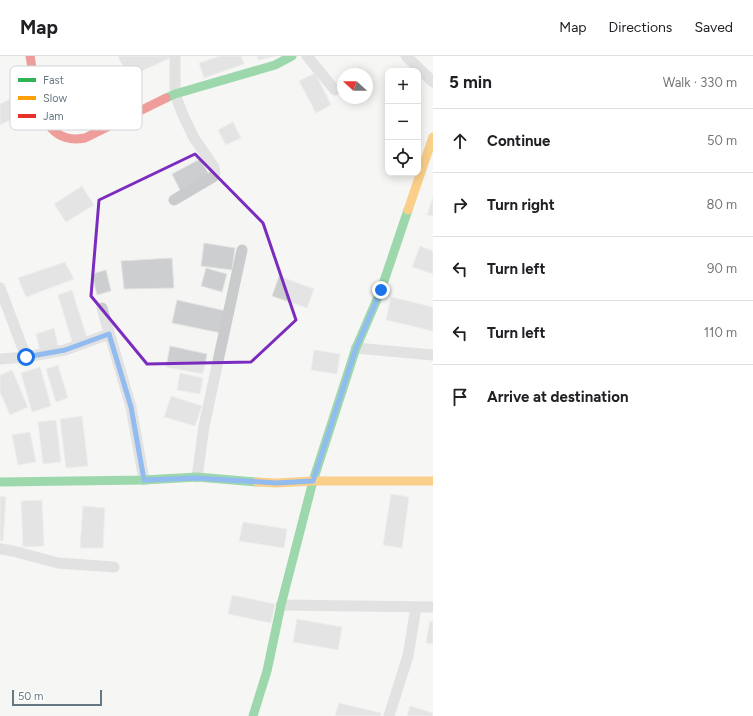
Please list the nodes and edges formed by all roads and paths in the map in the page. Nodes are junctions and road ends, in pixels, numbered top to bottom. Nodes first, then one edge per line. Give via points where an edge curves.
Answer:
1 (30, 56) edge
2 (175, 56) edge
3 (292, 56) edge
4 (307, 56) edge
5 (406, 56) edge
6 (32, 66) edge
7 (433, 82) edge
8 (335, 90) dead end
9 (175, 94) junction
10 (142, 110) edge
11 (54, 130) edge
12 (101, 130) edge
13 (433, 137) edge
14 (174, 200) dead end
15 (242, 250) dead end
16 (0, 288) edge
17 (102, 308) dead end
18 (109, 334) junction
19 (356, 348) junction
20 (433, 354) edge
21 (26, 357) junction
22 (0, 359) edge
23 (197, 478) junction
24 (144, 480) junction
25 (313, 481) junction
26 (433, 481) edge
27 (0, 482) edge
28 (0, 548) edge
29 (114, 567) dead end
30 (281, 605) junction
31 (416, 607) junction
32 (433, 607) edge
33 (254, 716) edge
34 (389, 716) edge

1 - 6 street
2 - 9 street
3 - 9 street via 275,65
4 - 8 street
5 - 7 street
9 - 10 street
9 - 14 street via 194,138 211,162 215,173 213,177
11 - 12 street via 59,136 74,140
13 - 19 street via 381,290
15 - 23 street via 204,426
16 - 21 street
17 - 18 street
18 - 21 street via 65,350
18 - 24 street via 131,407
19 - 20 street
19 - 25 street
21 - 22 street
23 - 24 street
23 - 25 street via 276,483
24 - 27 street
25 - 26 street
25 - 30 street
28 - 29 street via 58,563
30 - 31 street
30 - 33 street
31 - 32 street
31 - 34 street via 408,656

